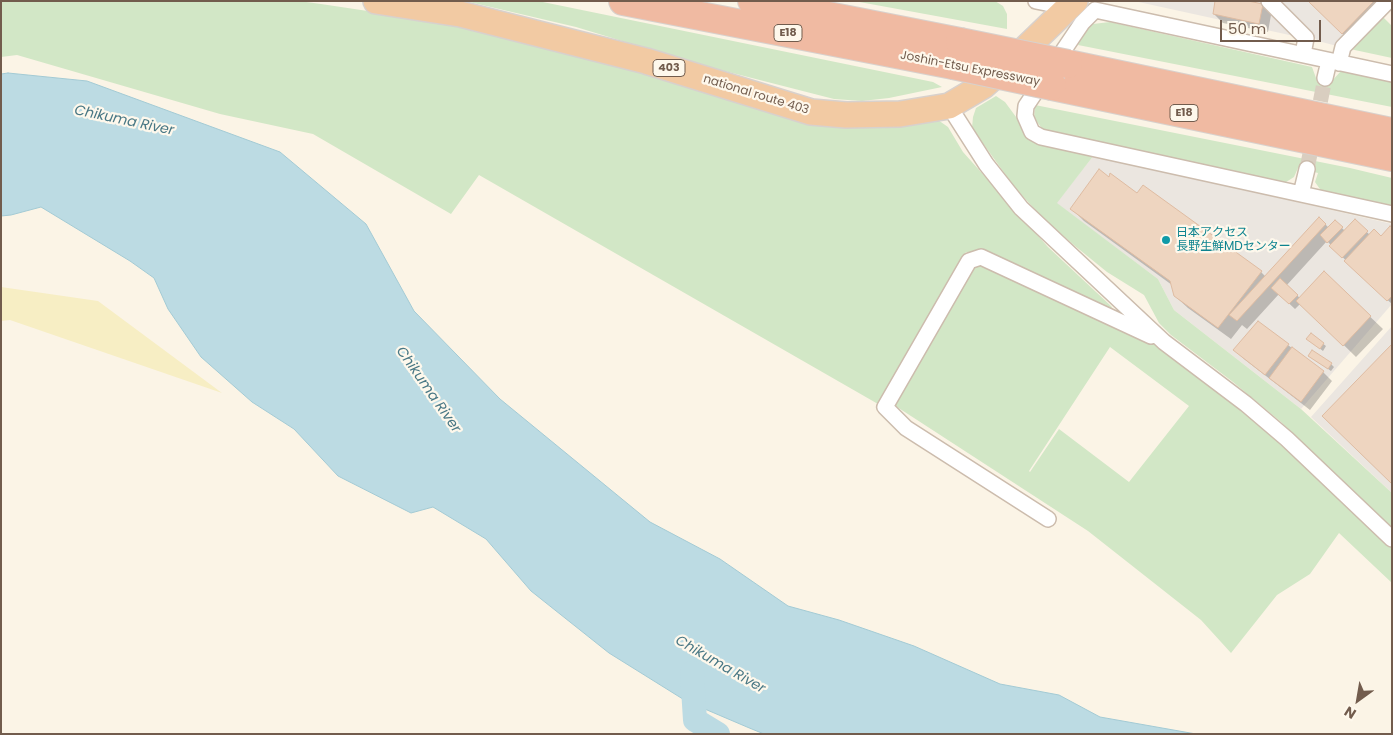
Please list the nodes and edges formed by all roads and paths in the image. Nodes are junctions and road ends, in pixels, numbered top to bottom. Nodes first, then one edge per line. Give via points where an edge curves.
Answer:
1 (376, 1) edge
2 (623, 1) edge
3 (752, 1) edge
4 (1036, 1) edge
5 (1269, 1) edge
6 (1388, 1) edge
7 (1065, 3) edge
8 (957, 54) junction
9 (1303, 54) junction
10 (1334, 62) junction
11 (1392, 74) edge
12 (1325, 78) tunnel mouth
13 (949, 106) junction
14 (1320, 129) junction
15 (1392, 131) edge
16 (1392, 158) edge
17 (1392, 162) edge
18 (1307, 169) tunnel mouth
19 (1301, 194) junction
20 (1392, 214) edge
21 (1164, 342) junction
22 (1048, 519) dead end
23 (1392, 539) edge

1 - 13 highway, national route 403 / 403 via 460,14 646,61 810,112 900,114
2 - 8 highway, Joshin-Etsu Expressway / E18
3 - 8 highway, Joshin-Etsu Expressway / E18
4 - 7 street
5 - 9 street via 1306,38
6 - 10 street via 1343,47
7 - 13 highway, national route 403 / 403 via 1030,44 982,86
8 - 14 highway, Joshin-Etsu Expressway / E18, bridge via 1052,86
8 - 14 highway, Joshin-Etsu Expressway / E18, bridge via 1068,64
9 - 10 street
9 - 19 street via 1095,10 1082,23 1026,106 1025,116 1032,132 1041,137
10 - 11 street
10 - 12 street
13 - 21 street via 986,164 1021,208
14 - 15 highway, Joshin-Etsu Expressway / E18
14 - 16 highway, Joshin-Etsu Expressway / E18
14 - 17 highway, Joshin-Etsu Expressway / E18
18 - 19 street
19 - 20 street
21 - 22 street via 989,260 981,257 969,261 885,407 906,428
21 - 23 street via 1246,404

